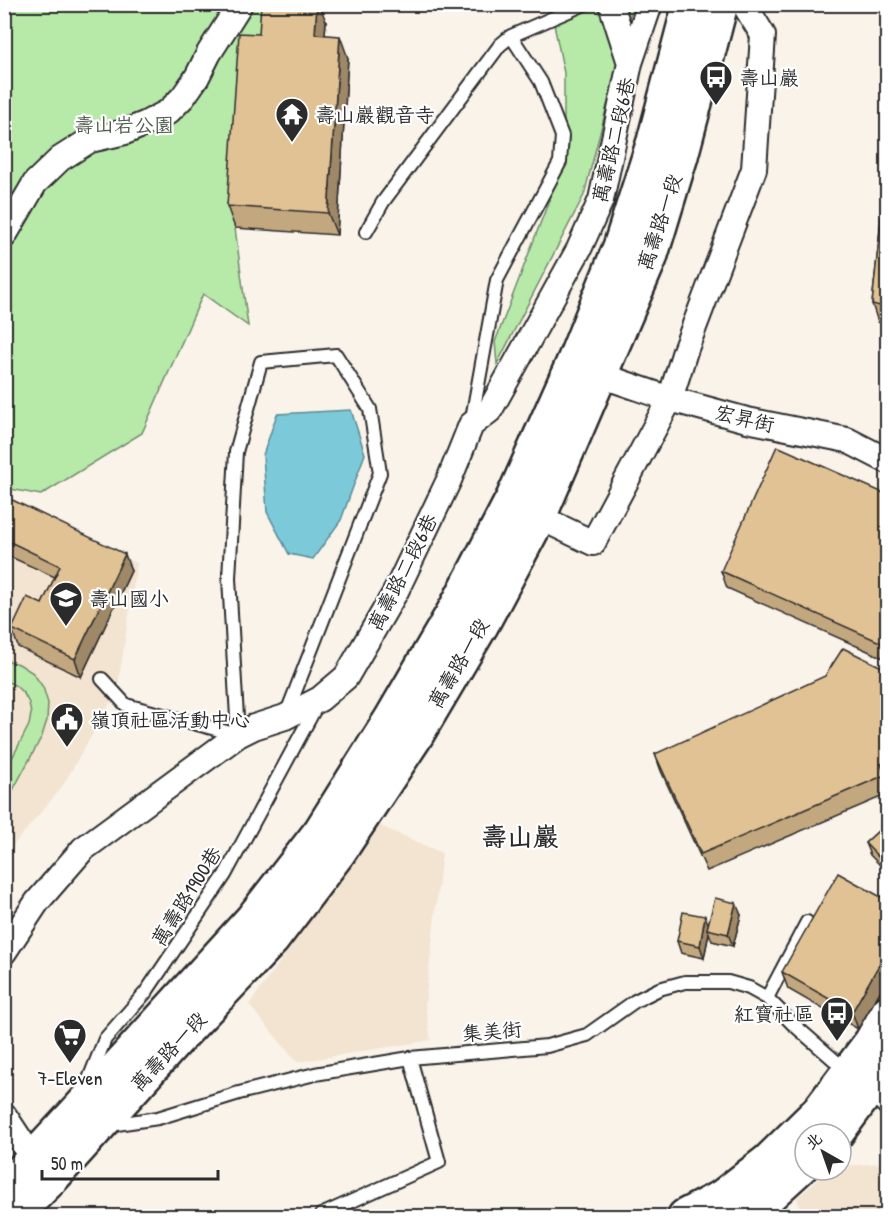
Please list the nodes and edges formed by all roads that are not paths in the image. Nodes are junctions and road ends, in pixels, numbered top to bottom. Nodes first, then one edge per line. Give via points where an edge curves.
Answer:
1 (240, 4) edge
2 (585, 4) edge
3 (611, 4) edge
4 (650, 4) edge
5 (690, 4) edge
6 (721, 4) edge
7 (744, 4) edge
8 (511, 36) junction
9 (630, 63) junction
10 (366, 232) dead end
11 (4, 236) edge
12 (600, 375) junction
13 (670, 399) junction
14 (471, 425) junction
15 (888, 461) edge
16 (539, 517) junction
17 (102, 679) dead end
18 (320, 699) junction
19 (285, 717) junction
20 (238, 735) junction
21 (807, 922) edge
22 (4, 952) edge
23 (767, 998) junction
24 (888, 1012) edge
25 (882, 1050) edge
26 (410, 1058) junction
27 (864, 1087) edge
28 (4, 1115) edge
29 (89, 1117) junction
30 (843, 1122) edge
31 (43, 1168) junction
32 (793, 1174) edge
33 (4, 1190) edge
34 (321, 1215) edge
35 (14, 1216) edge
36 (685, 1216) edge
37 (738, 1216) edge

1 - 11 street via 197,77 168,112 125,132 90,140 60,159 35,183
2 - 8 lane
3 - 9 street
4 - 9 street, 萬壽路二段6巷
5 - 29 main road, 萬壽路一段 via 654,141 620,246 513,498 457,606 320,832
6 - 12 main road, 萬壽路一段 via 650,258
7 - 13 street via 763,35 754,169
8 - 10 lane via 500,45 383,202
8 - 14 lane via 541,82 562,136 560,162 497,280
9 - 14 street, 萬壽路二段6巷 via 601,200 579,249 490,410
12 - 13 street, 宏昇街
12 - 16 main road, 萬壽路一段
13 - 15 street, 宏昇街 via 747,420 847,440
13 - 16 street via 593,543
14 - 18 street, 萬壽路二段6巷 via 396,591 346,677
16 - 29 main road, 萬壽路一段 via 414,739 339,852 272,940 176,1041
17 - 20 lane via 126,705
18 - 19 street, 萬壽路二段6巷
18 - 29 lane, 萬壽路1900巷 via 225,875 146,992 105,1039 87,1080
19 - 20 street, 萬壽路二段6巷
19 - 20 lane via 380,473 370,409 336,355 261,362 236,452 229,578
20 - 22 street, 萬壽路二段6巷 via 83,849 37,902
21 - 23 lane
23 - 26 lane, 集美街 via 728,982 685,982 635,1001 587,1035 547,1046
23 - 27 lane, 集美街
24 - 25 main road
25 - 27 main road
26 - 29 lane, 集美街 via 315,1074 158,1118
26 - 34 lane via 439,1162
27 - 30 main road
27 - 36 main road via 819,1111 768,1161 723,1196
28 - 31 street
29 - 31 main road, 萬壽路一段
31 - 33 main road, 萬壽路一段
31 - 35 main road, 萬壽路一段
32 - 37 main road via 759,1204

